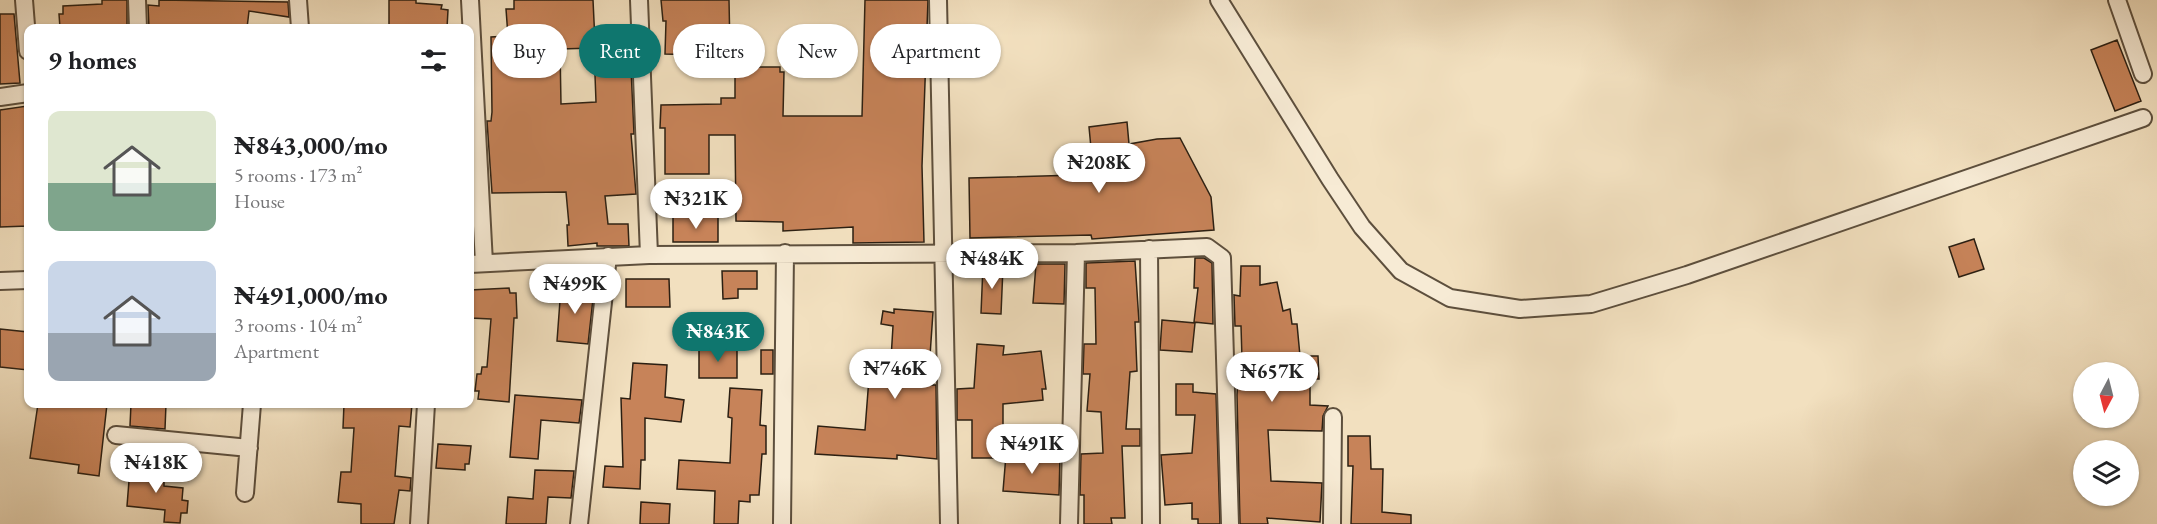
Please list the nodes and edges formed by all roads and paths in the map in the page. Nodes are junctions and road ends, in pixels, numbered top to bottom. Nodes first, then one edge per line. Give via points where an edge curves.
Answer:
1 (24, 0) edge
2 (137, 0) edge
3 (298, 0) edge
4 (470, 0) edge
5 (639, 0) edge
6 (938, 0) edge
7 (1219, 0) edge
8 (2117, 0) edge
9 (26, 24) edge
10 (138, 24) edge
11 (300, 24) edge
12 (471, 24) edge
13 (2143, 74) dead end
14 (24, 94) edge
15 (0, 97) edge
16 (2143, 118) dead end
17 (474, 151) edge
18 (1149, 249) junction
19 (943, 252) junction
20 (785, 253) junction
21 (1076, 253) junction
22 (648, 255) junction
23 (608, 256) junction
24 (477, 264) edge
25 (24, 280) edge
26 (0, 281) edge
27 (252, 408) edge
28 (426, 408) edge
29 (1333, 417) dead end
30 (116, 435) dead end
31 (249, 448) junction
32 (245, 493) dead end
33 (419, 524) edge
34 (579, 524) edge
35 (782, 524) edge
36 (949, 524) edge
37 (1069, 524) edge
38 (1151, 524) edge
39 (1230, 524) edge
40 (1332, 524) edge

1 - 9 street
2 - 10 street
3 - 11 street
4 - 12 street
5 - 22 street
6 - 19 street
7 - 16 street via 1362,227 1401,271 1450,298 1520,309 1591,304 1687,275
8 - 13 street
14 - 15 street
17 - 24 street
18 - 21 street
18 - 38 street
18 - 39 street via 1207,247 1222,258
19 - 20 street
19 - 21 street
19 - 36 street
20 - 22 street
20 - 35 street
21 - 37 street
22 - 23 street
23 - 24 street
23 - 34 street
25 - 26 street
27 - 31 street
28 - 33 street
29 - 40 street
30 - 31 street
31 - 32 street

